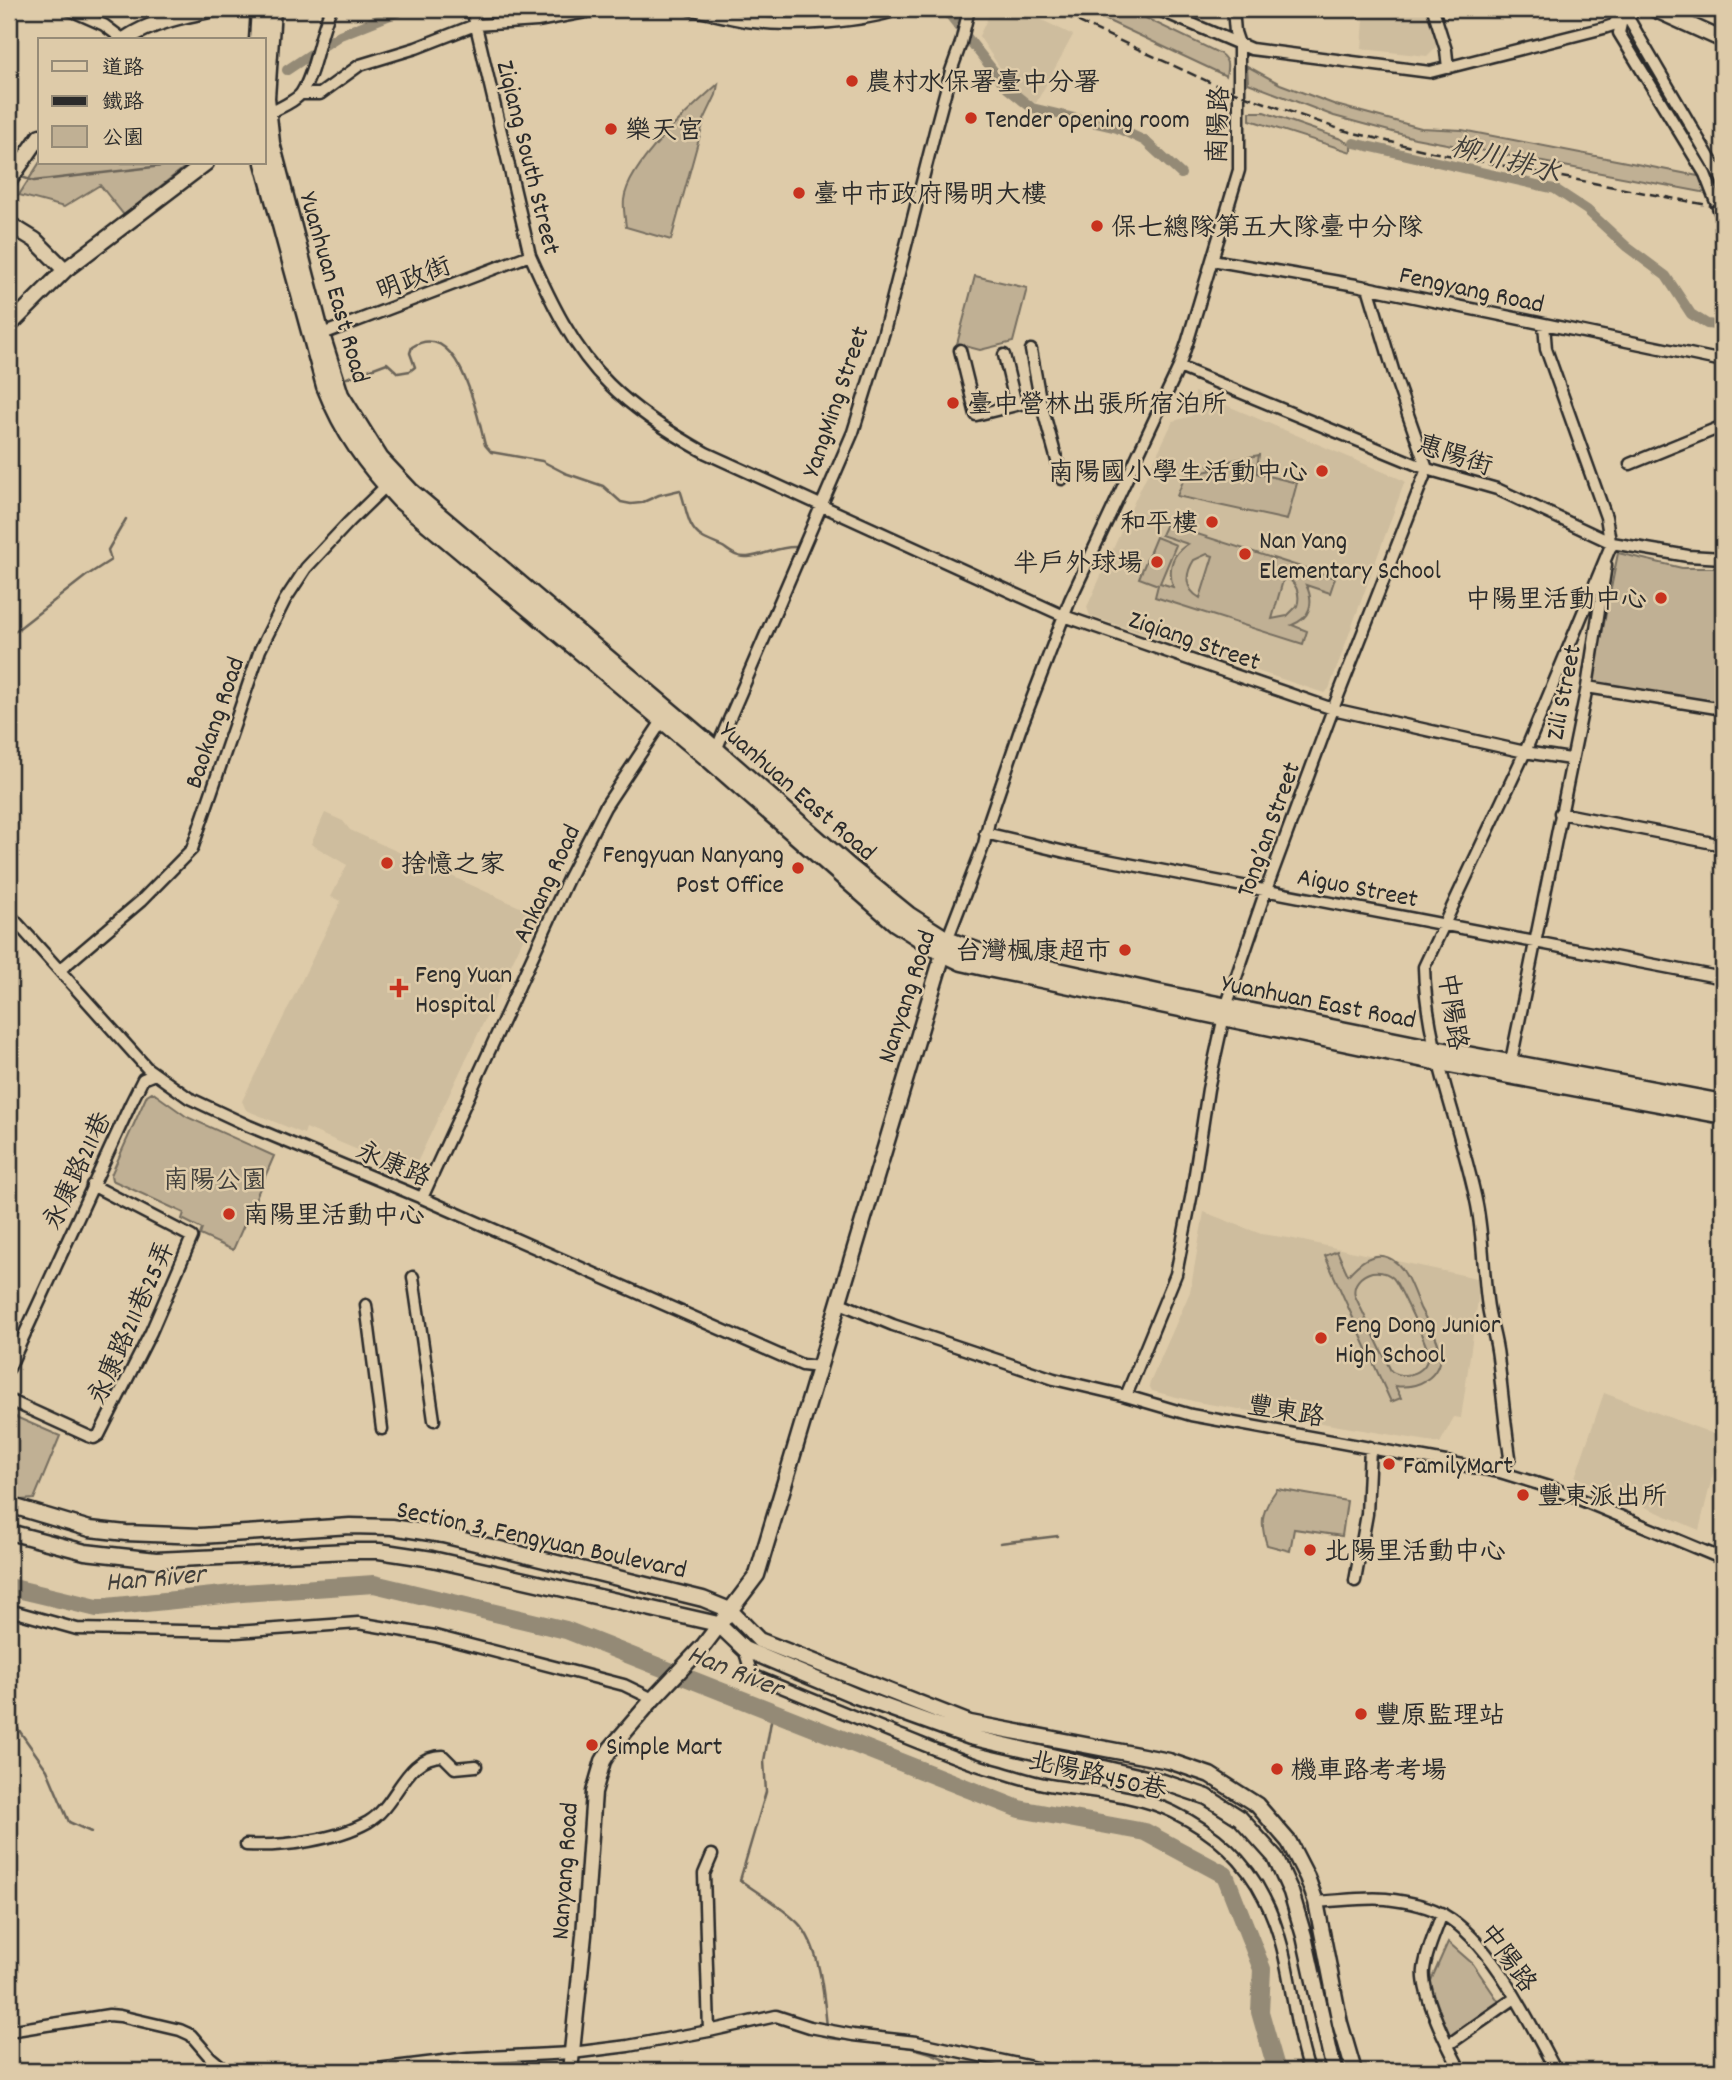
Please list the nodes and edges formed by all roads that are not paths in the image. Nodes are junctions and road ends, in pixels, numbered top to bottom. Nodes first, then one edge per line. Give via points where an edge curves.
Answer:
1 (68, 9) edge
2 (215, 9) edge
3 (260, 9) edge
4 (272, 9) edge
5 (331, 9) edge
6 (603, 9) edge
7 (690, 9) edge
8 (901, 9) edge
9 (969, 9) edge
10 (1157, 9) edge
11 (1233, 9) edge
12 (1433, 9) edge
13 (1627, 9) edge
14 (1654, 9) edge
15 (473, 10) edge
16 (475, 24) junction
17 (121, 38) edge
18 (128, 38) edge
19 (258, 38) edge
20 (1723, 40) edge
21 (1239, 44) junction
22 (1448, 68) junction
23 (301, 94) junction
24 (266, 115) edge
25 (38, 139) edge
26 (205, 164) edge
27 (264, 164) edge
28 (13, 174) edge
29 (1723, 181) edge
30 (1723, 220) edge
31 (9, 224) edge
32 (530, 255) junction
33 (1212, 260) junction
34 (65, 270) junction
35 (1368, 287) junction
36 (1544, 324) junction
37 (9, 326) edge
38 (315, 336) junction
39 (960, 349) dead end
40 (1031, 350) dead end
41 (1004, 355) dead end
42 (1723, 361) edge
43 (1179, 367) junction
44 (1040, 399) junction
45 (1016, 405) junction
46 (1723, 426) edge
47 (1630, 464) dead end
48 (1427, 469) junction
49 (1062, 479) dead end
50 (391, 481) junction
51 (823, 507) junction
52 (1612, 543) junction
53 (1723, 558) edge
54 (1064, 616) junction
55 (1587, 687) junction
56 (1333, 709) junction
57 (1723, 709) edge
58 (666, 715) junction
59 (1525, 751) junction
60 (713, 755) junction
61 (1570, 759) junction
62 (1560, 813) junction
63 (985, 833) junction
64 (1723, 845) edge
65 (1266, 890) junction
66 (9, 914) edge
67 (1445, 925) junction
68 (1535, 941) junction
69 (945, 946) junction
70 (60, 970) junction
71 (1723, 978) edge
72 (1225, 1013) junction
73 (1437, 1055) junction
74 (1509, 1068) junction
75 (155, 1074) junction
76 (1723, 1103) edge
77 (1723, 1115) edge
78 (92, 1185) junction
79 (422, 1198) junction
80 (413, 1277) dead end
81 (840, 1303) junction
82 (366, 1305) dead end
83 (820, 1367) junction
84 (9, 1368) edge
85 (1126, 1396) junction
86 (9, 1400) edge
87 (433, 1420) dead end
88 (382, 1429) dead end
89 (1370, 1447) junction
90 (1500, 1472) junction
91 (9, 1505) edge
92 (9, 1532) edge
93 (1723, 1558) edge
94 (1355, 1581) dead end
95 (9, 1610) edge
96 (730, 1610) junction
97 (718, 1624) junction
98 (744, 1649) junction
99 (655, 1697) junction
100 (476, 1766) dead end
101 (246, 1845) dead end
102 (712, 1855) dead end
103 (1316, 1902) junction
104 (1442, 1913) junction
105 (1515, 1998) junction
106 (9, 2031) edge
107 (709, 2031) junction
108 (1448, 2045) junction
109 (572, 2053) junction
110 (227, 2071) edge
111 (361, 2071) edge
112 (570, 2071) edge
113 (1050, 2071) edge
114 (1309, 2071) edge
115 (1334, 2071) edge
116 (1354, 2071) edge
117 (1461, 2071) edge
118 (1556, 2071) edge

1 - 17 street
2 - 18 street
3 - 19 main road
4 - 24 main road, Yuanhuan East Road
5 - 23 street
6 - 16 street via 537,21
7 - 8 street via 755,22 831,22
9 - 51 street, YangMing Street via 884,332 853,432
10 - 21 street
11 - 21 street, 南陽路
12 - 22 street
13 - 22 street via 1604,28
13 - 29 street
13 - 30 street via 1619,33 1705,174
14 - 20 street
15 - 16 street, Ziqiang South Street
16 - 23 street via 360,65 320,94
16 - 32 street, Ziqiang South Street
21 - 22 street via 1430,72
21 - 33 street, 南陽路 via 1239,170
23 - 24 street
24 - 38 main road, Yuanhuan East Road
25 - 28 street
26 - 34 street
27 - 38 main road, Yuanhuan East Road
31 - 34 street via 35,240
32 - 38 street, 明政街
32 - 51 street, Ziqiang South Street via 570,335 607,383 672,434
33 - 35 street, Fengyang Road
33 - 43 street, 南陽路
34 - 37 street
35 - 36 street, Fengyang Road
35 - 48 street
36 - 42 street, Fengyang Road
36 - 52 street, Zili Street via 1546,349
38 - 50 main road, Yuanhuan East Road via 337,417 349,438
39 - 45 street via 976,415
40 - 44 street
41 - 45 street
43 - 48 street, 惠陽街
43 - 54 street, Nanyang Road
44 - 45 street
44 - 49 street
46 - 47 street
48 - 52 street, 惠陽街 via 1497,489
48 - 56 street, Tong’an Street
50 - 58 main road, Yuanhuan East Road via 400,500
50 - 70 street, Baokang Road via 306,568 285,600 260,650 192,849 141,901
51 - 54 street, Ziqiang Street
51 - 60 street, YangMing Street
52 - 53 street, 惠陽街
52 - 55 street, Zili Street
52 - 59 street, 中陽路
54 - 56 street, Ziqiang Street
54 - 63 street, Nanyang Road
55 - 57 street
55 - 61 street, Zili Street
56 - 59 street, Ziqiang Street
56 - 65 street, Tong’an Street
58 - 60 main road, Yuanhuan East Road
58 - 79 street, Ankang Road via 605,807 568,879
59 - 61 street, Ziqiang Street
59 - 67 street, 中陽路
60 - 69 main road, Yuanhuan East Road via 896,923
61 - 62 street, Zili Street
62 - 64 street
62 - 68 street, Zili Street
63 - 65 street, Aiguo Street
63 - 69 street, Nanyang Road
65 - 67 street, Aiguo Street
65 - 72 street, Tong’an Street
66 - 70 street, 永康路
67 - 68 street, Aiguo Street
67 - 73 street, 中陽路 via 1424,967
68 - 71 street, Aiguo Street
68 - 74 street, Zili Street
69 - 72 main road, Yuanhuan East Road
69 - 81 street, Nanyang Road
70 - 75 street, 永康路
72 - 73 main road, Yuanhuan East Road
72 - 85 street, Tong’an Street via 1176,1274
73 - 74 main road, Yuanhuan East Road
73 - 90 street, 中陽路 via 1477,1206 1510,1458
74 - 76 main road, Yuanhuan East Road
74 - 77 main road, Yuanhuan East Road
75 - 78 street, 永康路211巷 via 143,1079
75 - 79 street, 永康路 via 189,1098 249,1126
78 - 84 street, 永康路211巷
78 - 86 street, 永康路211巷25弄 via 192,1237 99,1435 88,1436
79 - 83 street, 永康路 via 778,1355
80 - 87 street
81 - 83 street, Nanyang Road
81 - 85 street, 豐東路 via 1054,1379
82 - 88 street
83 - 96 street, Nanyang Road via 757,1575
85 - 89 street, 豐東路 via 1191,1415
89 - 90 street, 豐東路
89 - 94 street via 1367,1514
90 - 93 street, 豐東路 via 1555,1489
91 - 96 street, Section 3, Fengyuan Boulevard via 90,1528 126,1533 201,1536 393,1527 625,1579
92 - 97 street, Section 3, Fengyuan Boulevard via 85,1552 156,1560 379,1551
95 - 99 street via 78,1629 236,1632 358,1623 435,1636
96 - 97 street, Nanyang Road
96 - 103 street via 759,1640 970,1723 1169,1761 1210,1776 1257,1805 1272,1821 1289,1842
97 - 98 street
97 - 99 street, Nanyang Road
98 - 114 street, 北陽路450巷 via 752,1675 824,1705 989,1769 1170,1811 1223,1844 1243,1864 1264,1897 1279,1933
98 - 115 street via 970,1737 1163,1782 1206,1797 1240,1818 1275,1857 1291,1892
99 - 109 street, Nanyang Road via 611,1748 594,1792
100 - 101 street via 455,1768 443,1756 434,1756 418,1762 370,1821 300,1843
102 - 107 street via 705,1874
103 - 104 street, 中陽路 via 1385,1899
103 - 116 street
104 - 105 street, 中陽路 via 1482,1948
104 - 108 street via 1423,1974
105 - 108 street
105 - 118 street, 中陽路
106 - 110 street via 120,2015 191,2035
107 - 109 street
107 - 113 street via 776,2016 810,2027 916,2042
108 - 117 street
109 - 111 street via 468,2058
109 - 112 street, Nanyang Road

